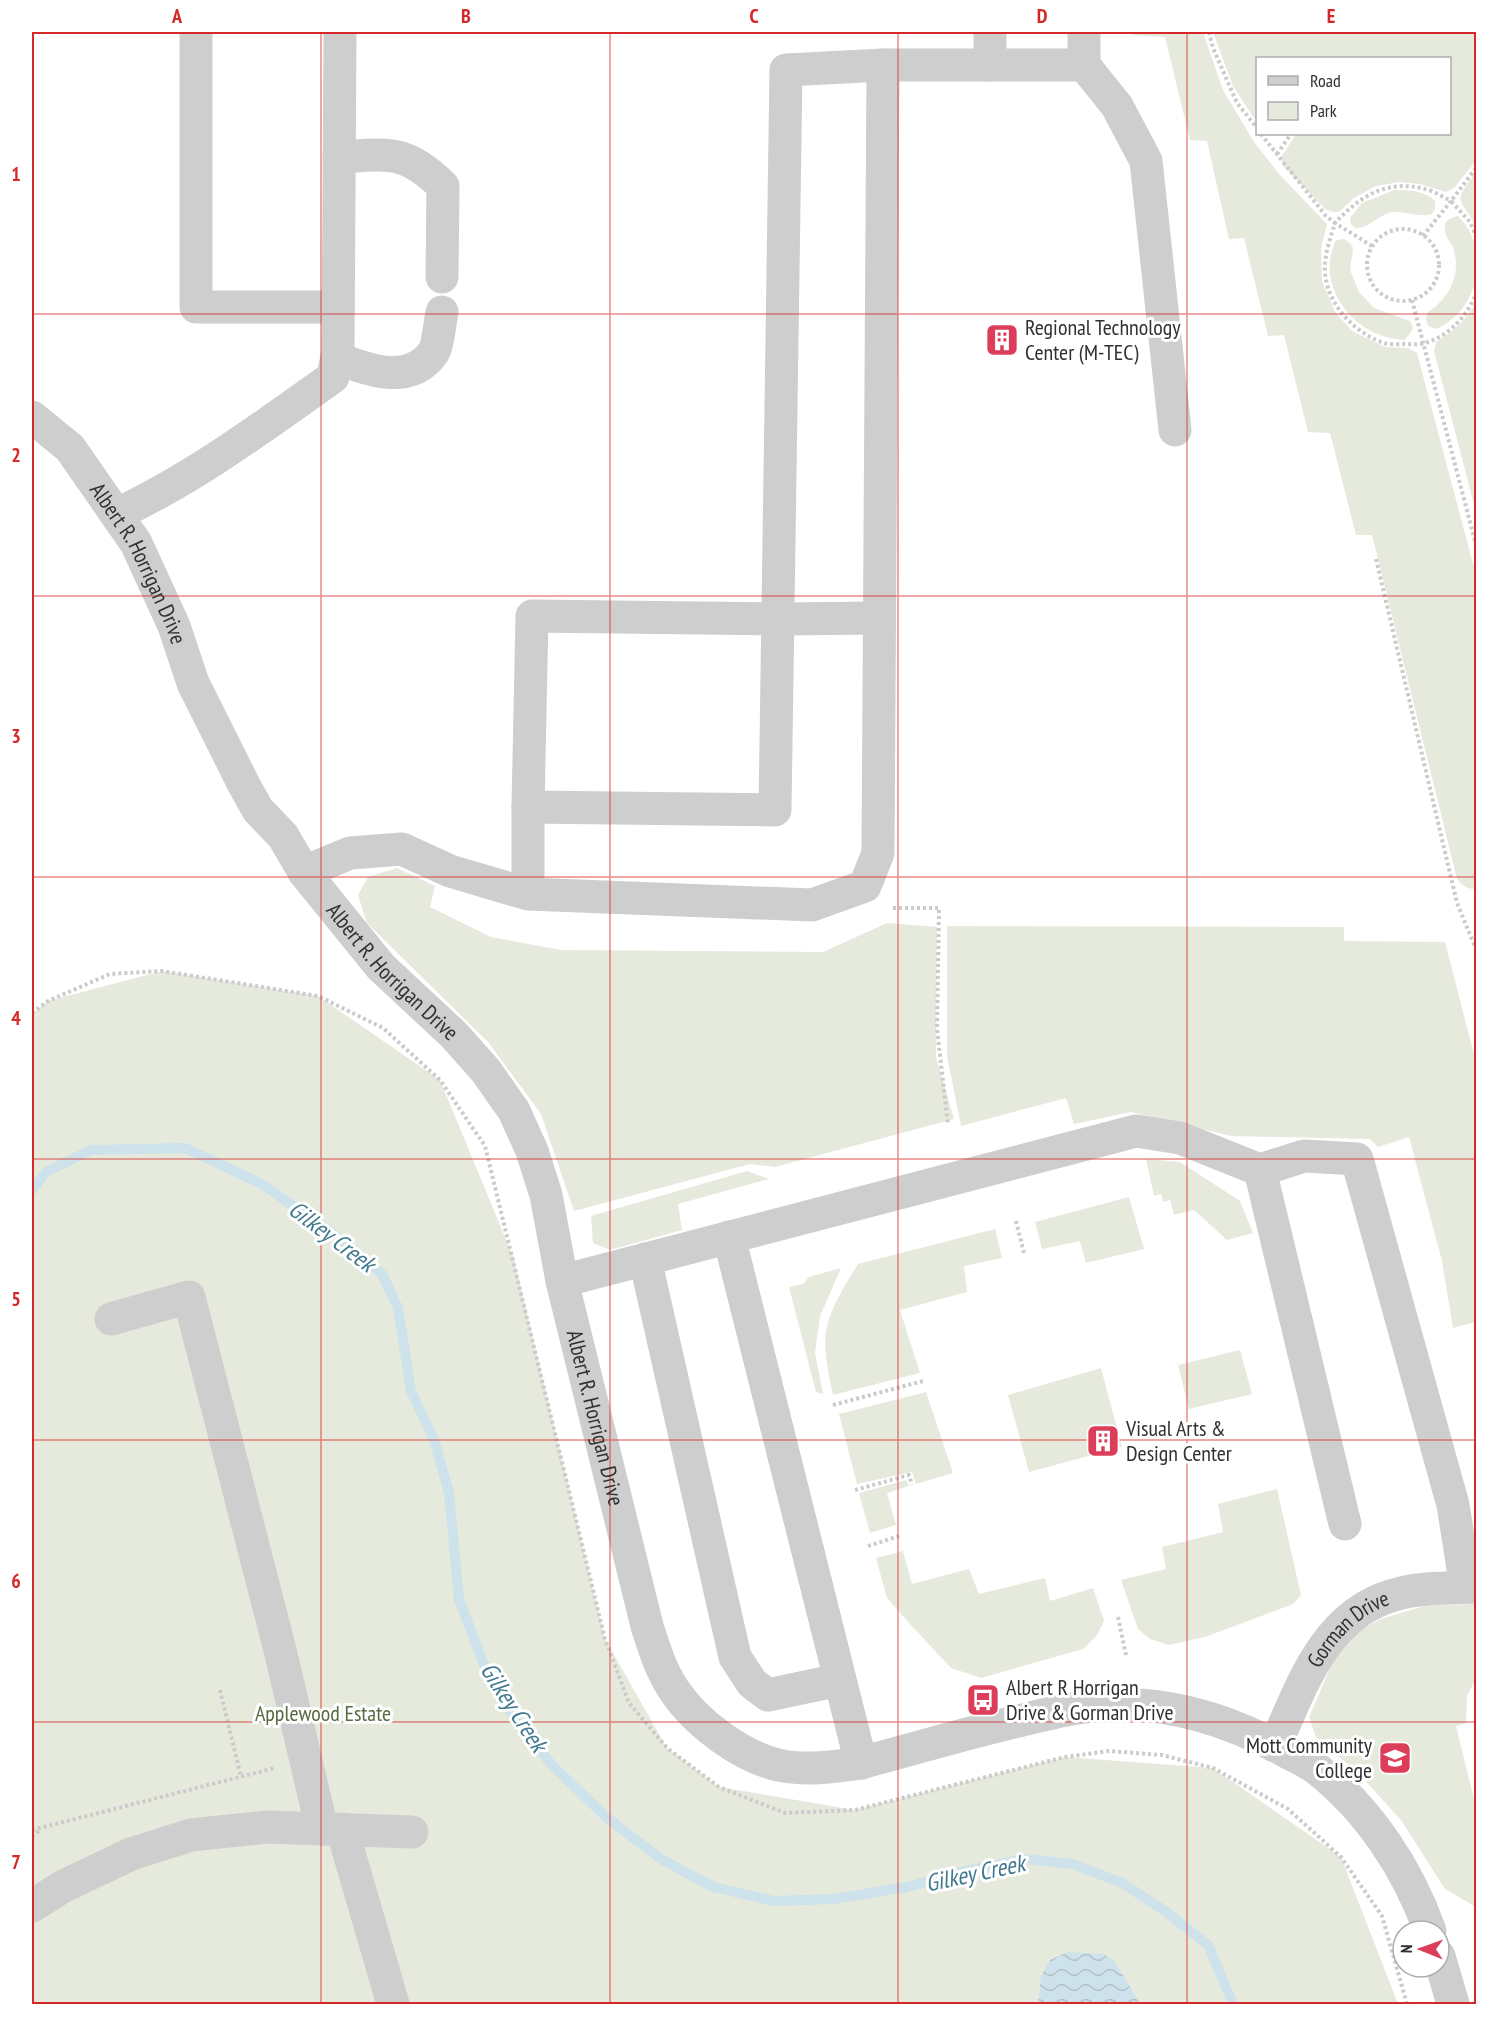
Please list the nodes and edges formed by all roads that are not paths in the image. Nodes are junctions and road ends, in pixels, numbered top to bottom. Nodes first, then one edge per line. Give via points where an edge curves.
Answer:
1 (196, 32) edge
2 (340, 32) edge
3 (990, 32) edge
4 (1084, 32) edge
5 (883, 64) junction
6 (990, 65) junction
7 (1084, 65) junction
8 (339, 157) junction
9 (442, 278) dead end
10 (338, 307) junction
11 (442, 312) dead end
12 (337, 358) junction
13 (32, 417) edge
14 (1175, 430) dead end
15 (117, 514) junction
16 (879, 618) junction
17 (778, 619) junction
18 (528, 807) junction
19 (304, 872) junction
20 (528, 894) junction
21 (1260, 1170) junction
22 (729, 1237) junction
23 (645, 1259) junction
24 (562, 1281) junction
25 (111, 1319) dead end
26 (1345, 1524) dead end
27 (1471, 1587) edge
28 (839, 1680) junction
29 (1275, 1746) junction
30 (861, 1763) junction
31 (332, 1829) junction
32 (412, 1832) dead end
33 (32, 1906) edge
34 (1425, 1919) edge
35 (1445, 1979) edge
36 (393, 2004) edge
37 (1452, 2004) edge

1 - 10 street via 196,307
2 - 8 street
3 - 6 street
4 - 7 street
5 - 6 street
5 - 16 street
5 - 17 street via 786,70
6 - 7 street
7 - 14 street via 1117,106 1146,161
8 - 9 street via 382,154 404,158 424,168 443,186
8 - 10 street
10 - 12 street
11 - 12 street via 434,352 418,366 394,374 367,370
12 - 15 street via 333,377 260,429 158,495
13 - 15 street, Albert R. Horrigan Drive via 70,448
15 - 19 street, Albert R. Horrigan Drive via 153,579 193,683 244,785 258,810 283,836
16 - 17 street
16 - 20 street via 878,854 865,886 812,905
17 - 18 street via 532,616
17 - 18 street via 775,810
18 - 20 street
19 - 20 street via 350,853 402,849 450,871
19 - 24 street, Albert R. Horrigan Drive via 381,967 486,1071 514,1112 546,1196
21 - 22 street via 1180,1138 1136,1131
21 - 26 street
21 - 27 street via 1304,1156 1357,1159 1453,1505
22 - 23 street
22 - 28 street
23 - 24 street
23 - 28 street via 735,1657 752,1683 768,1695
24 - 30 street, Albert R. Horrigan Drive via 647,1626 658,1661 674,1691 695,1716 720,1736 777,1765 832,1768
25 - 31 street via 189,1297 306,1761
27 - 29 street, Gorman Drive via 1392,1595 1358,1612 1328,1641 1315,1661
28 - 30 street
29 - 30 street, Albert R. Horrigan Drive via 1231,1724 1196,1713 1159,1706 1087,1706
29 - 34 street, Albert R. Horrigan Drive via 1316,1768 1353,1802 1406,1876
31 - 32 street
31 - 33 street via 267,1827 191,1836 131,1854
31 - 36 street
35 - 37 street

